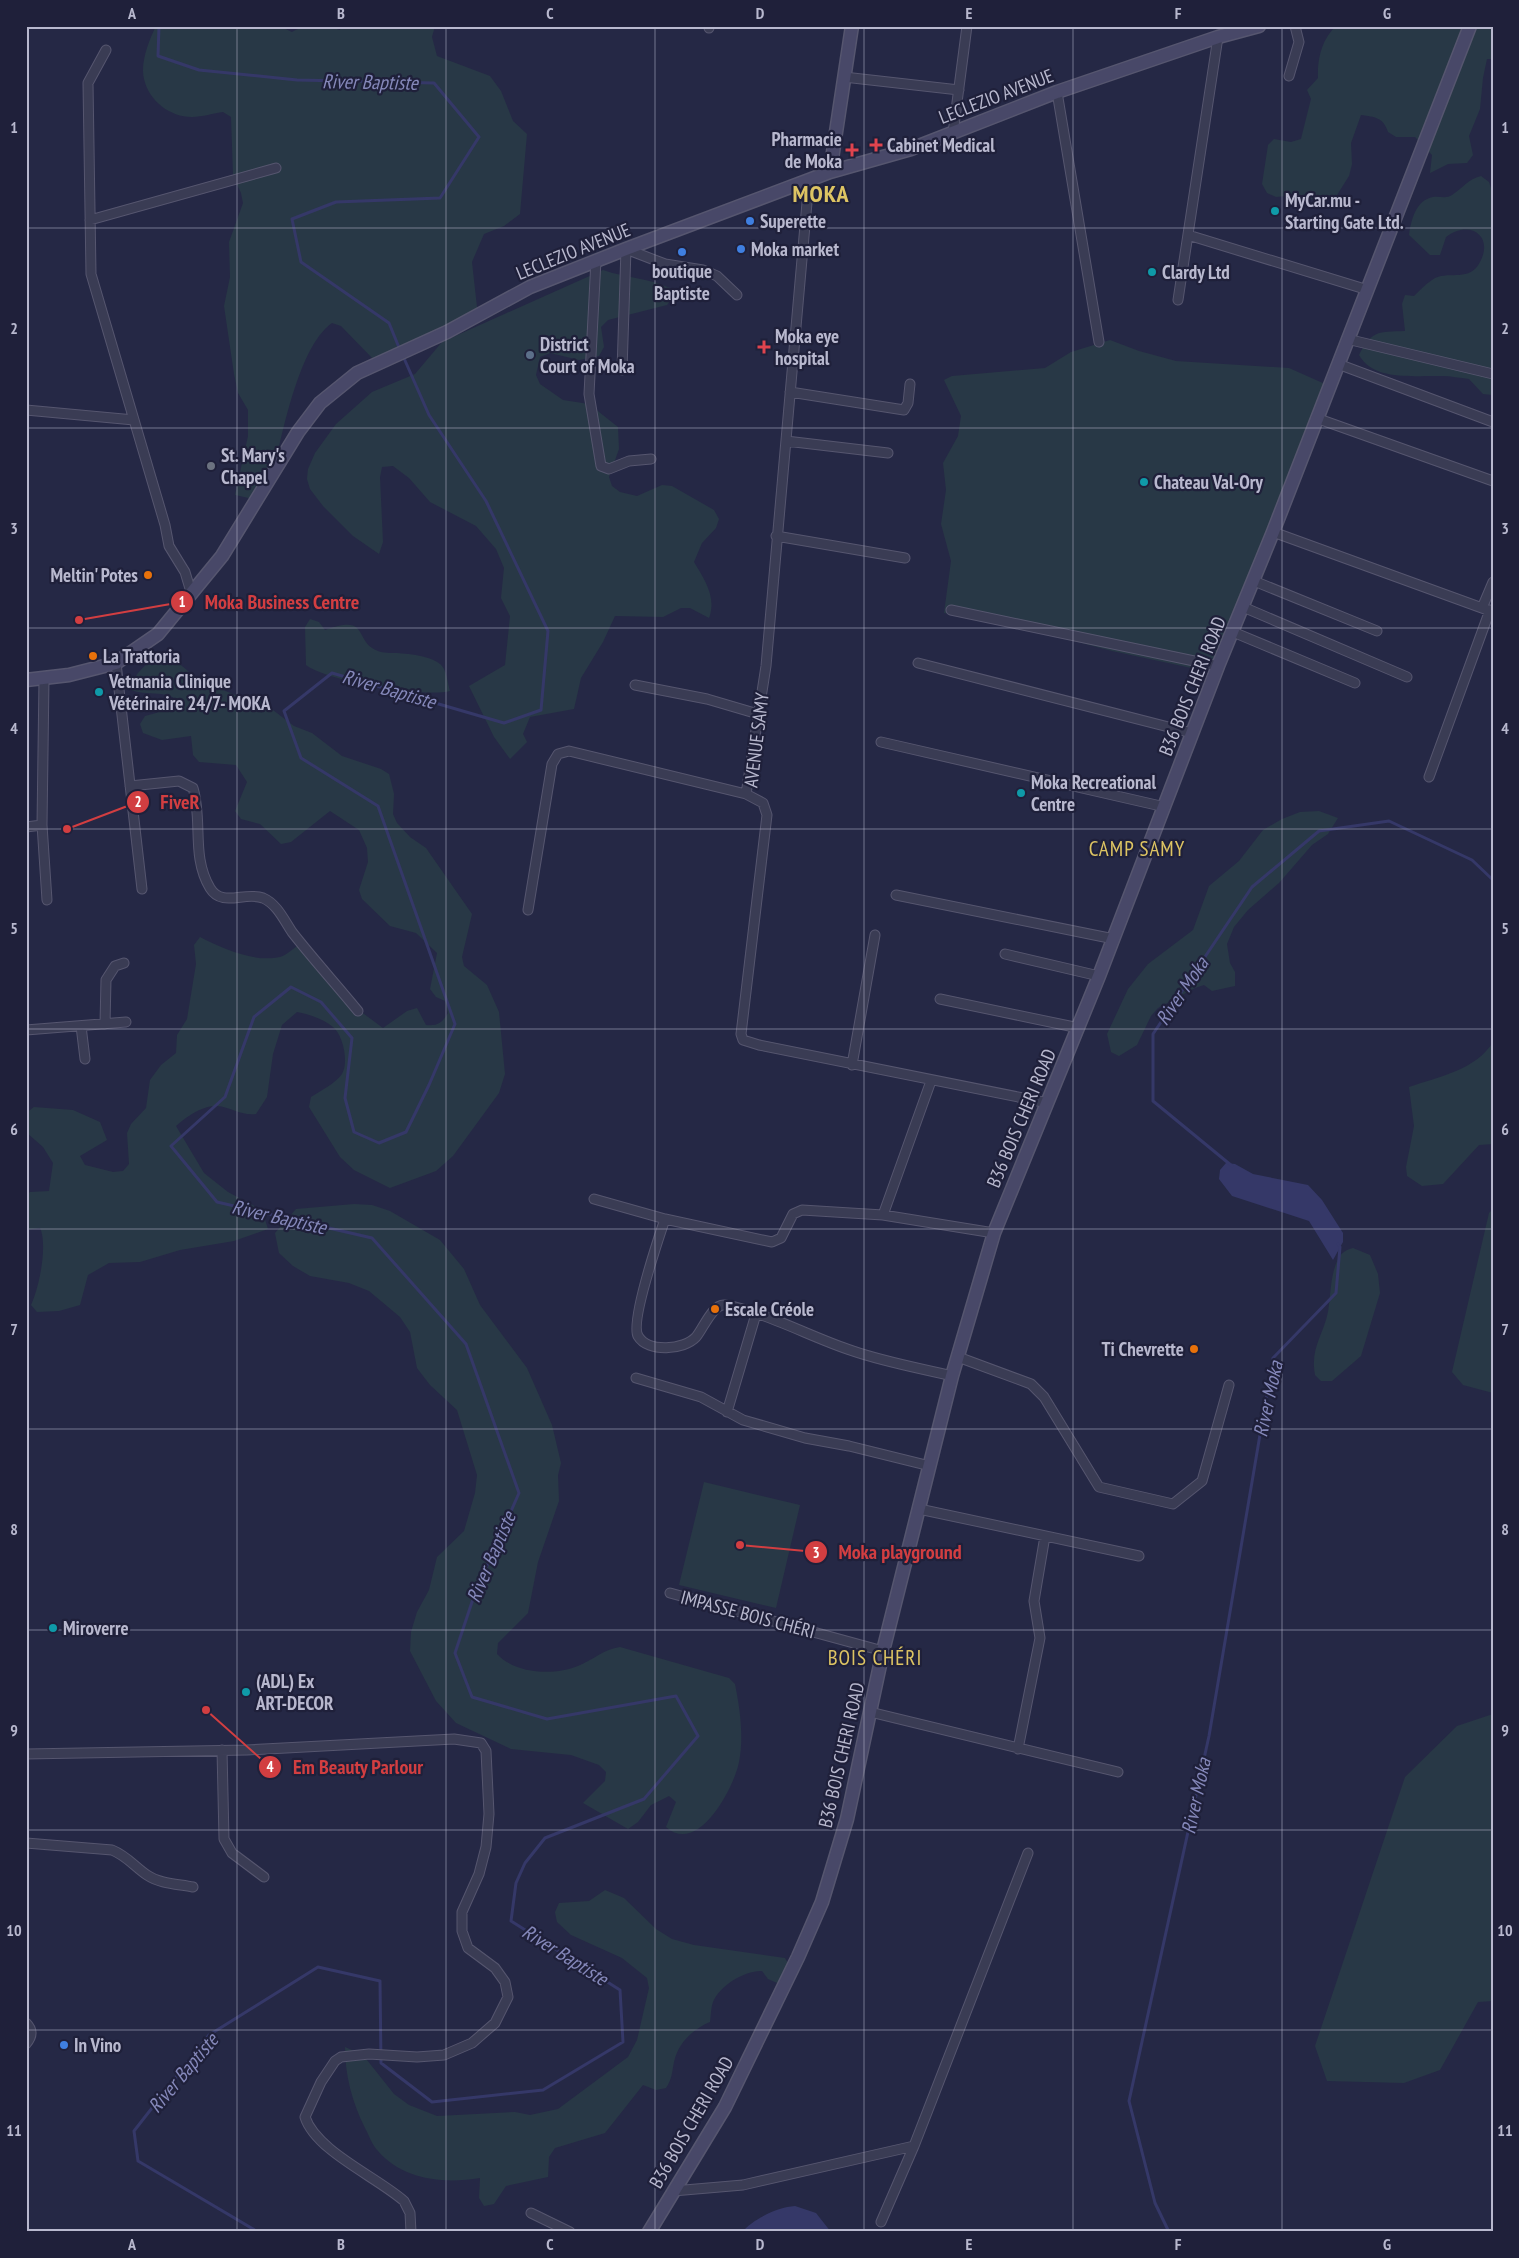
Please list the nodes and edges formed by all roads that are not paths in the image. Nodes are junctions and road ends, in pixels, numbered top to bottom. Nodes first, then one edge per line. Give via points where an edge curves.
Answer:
1 (852, 26) edge
2 (967, 26) edge
3 (1258, 26) edge
4 (1294, 26) edge
5 (1470, 26) edge
6 (1218, 37) junction
7 (106, 50) dead end
8 (1289, 76) dead end
9 (844, 78) junction
10 (959, 90) junction
11 (1057, 92) junction
12 (953, 133) junction
13 (276, 168) dead end
14 (830, 172) junction
15 (809, 180) junction
16 (90, 220) junction
17 (1188, 234) junction
18 (626, 249) junction
19 (596, 260) junction
20 (1368, 290) junction
21 (736, 295) dead end
22 (1178, 300) dead end
23 (1347, 339) junction
24 (1099, 342) dead end
25 (1338, 364) junction
26 (622, 370) dead end
27 (1493, 374) edge
28 (910, 384) dead end
29 (790, 392) junction
30 (26, 410) edge
31 (1316, 418) junction
32 (134, 420) junction
33 (1493, 422) edge
34 (786, 441) junction
35 (888, 453) dead end
36 (651, 459) dead end
37 (1493, 481) edge
38 (1273, 532) junction
39 (776, 536) junction
40 (905, 558) dead end
41 (1254, 581) junction
42 (1493, 582) edge
43 (191, 592) junction
44 (1243, 607) junction
45 (951, 610) dead end
46 (1488, 610) edge
47 (1377, 631) dead end
48 (1233, 632) junction
49 (116, 663) junction
50 (918, 663) dead end
51 (1218, 666) junction
52 (1407, 677) dead end
53 (44, 678) junction
54 (26, 680) edge
55 (1355, 683) dead end
56 (634, 685) dead end
57 (758, 714) junction
58 (1192, 733) junction
59 (881, 742) dead end
60 (1429, 776) dead end
61 (130, 786) junction
62 (746, 794) junction
63 (1165, 807) junction
64 (42, 825) junction
65 (26, 827) edge
66 (142, 889) dead end
67 (896, 894) dead end
68 (47, 900) dead end
69 (528, 910) dead end
70 (875, 935) dead end
71 (1114, 939) junction
72 (1005, 954) dead end
73 (124, 963) dead end
74 (1099, 976) junction
75 (940, 999) dead end
76 (358, 1011) dead end
77 (126, 1022) dead end
78 (105, 1024) junction
79 (81, 1026) junction
80 (1079, 1028) junction
81 (26, 1030) edge
82 (86, 1059) dead end
83 (852, 1065) junction
84 (931, 1081) junction
85 (1048, 1103) junction
86 (594, 1199) dead end
87 (883, 1215) junction
88 (665, 1218) junction
89 (994, 1233) junction
90 (756, 1314) junction
91 (958, 1357) junction
92 (952, 1376) junction
93 (636, 1378) dead end
94 (1229, 1385) dead end
95 (727, 1412) junction
96 (930, 1466) junction
97 (919, 1509) junction
98 (1045, 1536) junction
99 (1139, 1556) dead end
100 (670, 1593) dead end
101 (883, 1651) junction
102 (870, 1712) junction
103 (1018, 1749) junction
104 (222, 1750) junction
105 (26, 1754) edge
106 (1118, 1772) dead end
107 (26, 1843) edge
108 (1028, 1853) dead end
109 (264, 1877) dead end
110 (193, 1887) dead end
111 (26, 2023) edge
112 (26, 2044) edge
113 (914, 2146) junction
114 (674, 2191) junction
115 (532, 2213) dead end
116 (881, 2222) dead end
117 (411, 2232) edge
118 (570, 2232) edge
119 (649, 2232) edge

1 - 9 main road
2 - 10 street
3 - 6 main road, LECLEZIO AVENUE
4 - 8 street via 1299,42
5 - 20 main road, B36 BOIS CHERI ROAD
6 - 11 main road, LECLEZIO AVENUE
6 - 17 street
7 - 16 street via 88,83
9 - 10 street
9 - 14 main road
10 - 12 street
11 - 12 main road, LECLEZIO AVENUE
11 - 24 street
12 - 14 main road, LECLEZIO AVENUE via 911,149
13 - 16 street
14 - 15 main road, LECLEZIO AVENUE
15 - 18 main road, LECLEZIO AVENUE
15 - 29 street, AVENUE SAMY
16 - 32 street via 91,274
17 - 20 street
17 - 22 street
18 - 19 main road, LECLEZIO AVENUE
18 - 21 street via 665,264 703,270 717,276
18 - 26 street
19 - 36 street via 589,394 602,466 609,469 629,460
19 - 43 main road, LECLEZIO AVENUE via 530,287 447,332 356,373 320,403 298,432 222,556
20 - 23 main road, B36 BOIS CHERI ROAD
23 - 25 main road, B36 BOIS CHERI ROAD
23 - 27 street
25 - 31 main road, B36 BOIS CHERI ROAD
25 - 33 street
28 - 29 street via 904,410
29 - 34 street, AVENUE SAMY
30 - 32 street
31 - 37 street
31 - 38 main road, B36 BOIS CHERI ROAD
32 - 43 street via 165,525 168,546 185,572
34 - 35 street
34 - 39 street, AVENUE SAMY
38 - 41 main road, B36 BOIS CHERI ROAD
38 - 46 street
39 - 40 street
39 - 57 street, AVENUE SAMY via 766,666
41 - 44 main road, B36 BOIS CHERI ROAD
41 - 47 street
42 - 46 street
43 - 49 main road, LECLEZIO AVENUE via 158,634
44 - 48 main road, B36 BOIS CHERI ROAD
44 - 52 street
45 - 51 street
46 - 60 street
48 - 51 main road, B36 BOIS CHERI ROAD
48 - 55 street
49 - 53 main road, LECLEZIO AVENUE via 86,672
49 - 61 street
50 - 58 street
51 - 58 main road, B36 BOIS CHERI ROAD
53 - 54 main road, LECLEZIO AVENUE
53 - 64 street
56 - 57 street via 707,699
57 - 62 street, AVENUE SAMY
58 - 63 main road, B36 BOIS CHERI ROAD
59 - 63 street
61 - 66 street
61 - 76 street via 179,781 193,788 198,847 204,876 212,890 219,897 263,898 276,908
62 - 69 street via 569,751 558,754 552,764
62 - 83 street, AVENUE SAMY via 763,803 766,815 741,1034 743,1040
63 - 71 main road, B36 BOIS CHERI ROAD
64 - 65 street
64 - 68 street
67 - 71 street
70 - 83 street
71 - 74 main road, B36 BOIS CHERI ROAD
72 - 74 street
73 - 78 street via 115,966 106,980
74 - 80 main road, B36 BOIS CHERI ROAD
75 - 80 street
77 - 78 street
78 - 79 street
79 - 81 street
79 - 82 street
80 - 85 main road, B36 BOIS CHERI ROAD
83 - 84 street, AVENUE SAMY
84 - 85 street, AVENUE SAMY
84 - 87 street
85 - 89 main road, B36 BOIS CHERI ROAD
86 - 88 street
87 - 88 street via 802,1210 793,1214 781,1238 772,1242
87 - 89 street
88 - 90 street via 636,1326 644,1342 661,1348 684,1345 695,1338 719,1305
89 - 91 main road, B36 BOIS CHERI ROAD
90 - 92 street via 854,1351
90 - 95 street
91 - 92 main road, B36 BOIS CHERI ROAD
91 - 94 street via 1031,1384 1044,1397 1099,1487 1173,1504 1202,1481
92 - 96 main road, B36 BOIS CHERI ROAD
93 - 95 street via 701,1397
95 - 96 street via 743,1420 805,1438
96 - 97 main road, B36 BOIS CHERI ROAD
97 - 98 street
97 - 101 main road, B36 BOIS CHERI ROAD
98 - 99 street
98 - 103 street via 1034,1601 1040,1638
100 - 101 street, IMPASSE BOIS CHÉRI
101 - 102 main road, B36 BOIS CHERI ROAD
102 - 103 street
102 - 114 main road, B36 BOIS CHERI ROAD via 847,1819 822,1902 725,2108
103 - 106 street
104 - 105 street
104 - 109 street via 226,1847
104 - 117 street via 454,1739 481,1744 486,1751 489,1814 486,1846 479,1874 462,1912 462,1931 468,1948 494,1968 505,1982 508,1997 495,2023 472,2044 444,2054 417,2057 369,2054 341,2057 320,2082 305,2117 309,2129 332,2149 404,2201 410,2213
107 - 110 street via 112,1850 157,1880
108 - 113 street
111 - 112 street via 31,2036
113 - 114 street via 743,2186
113 - 116 street
114 - 119 main road, B36 BOIS CHERI ROAD
115 - 118 street

